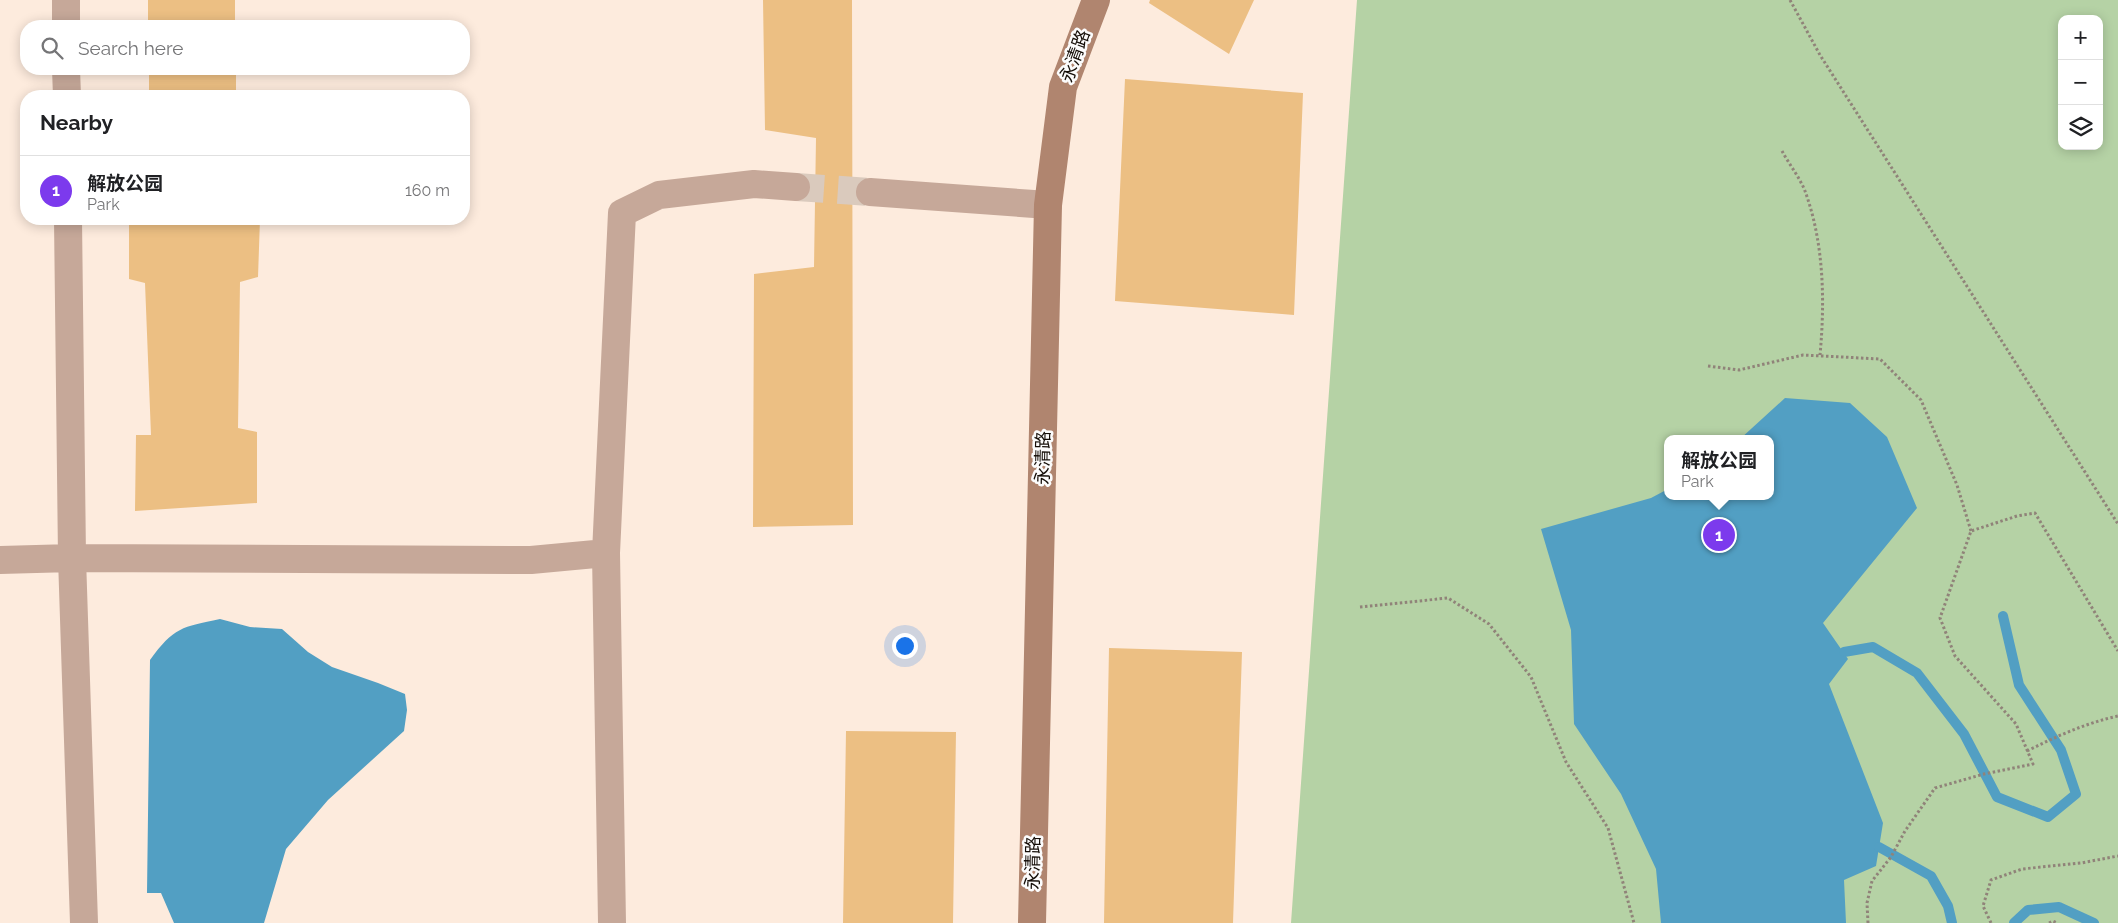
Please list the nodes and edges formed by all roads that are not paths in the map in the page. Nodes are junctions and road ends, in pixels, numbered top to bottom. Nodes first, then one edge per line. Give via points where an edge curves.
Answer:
1 (66, 0) edge
2 (1096, 0) edge
3 (66, 20) edge
4 (66, 75) edge
5 (67, 90) edge
6 (796, 187) tunnel mouth
7 (870, 192) tunnel mouth
8 (1048, 205) junction
9 (68, 225) edge
10 (606, 553) junction
11 (72, 558) junction
12 (0, 560) edge
13 (84, 923) edge
14 (612, 923) edge
15 (1032, 923) edge

1 - 3 street
2 - 8 street, 永清路 via 1063,88
4 - 5 street
6 - 10 street via 754,184 658,195 622,213
7 - 8 street
8 - 15 street, 永清路
9 - 11 street
10 - 11 street via 532,560
10 - 14 street
11 - 12 street
11 - 13 street

